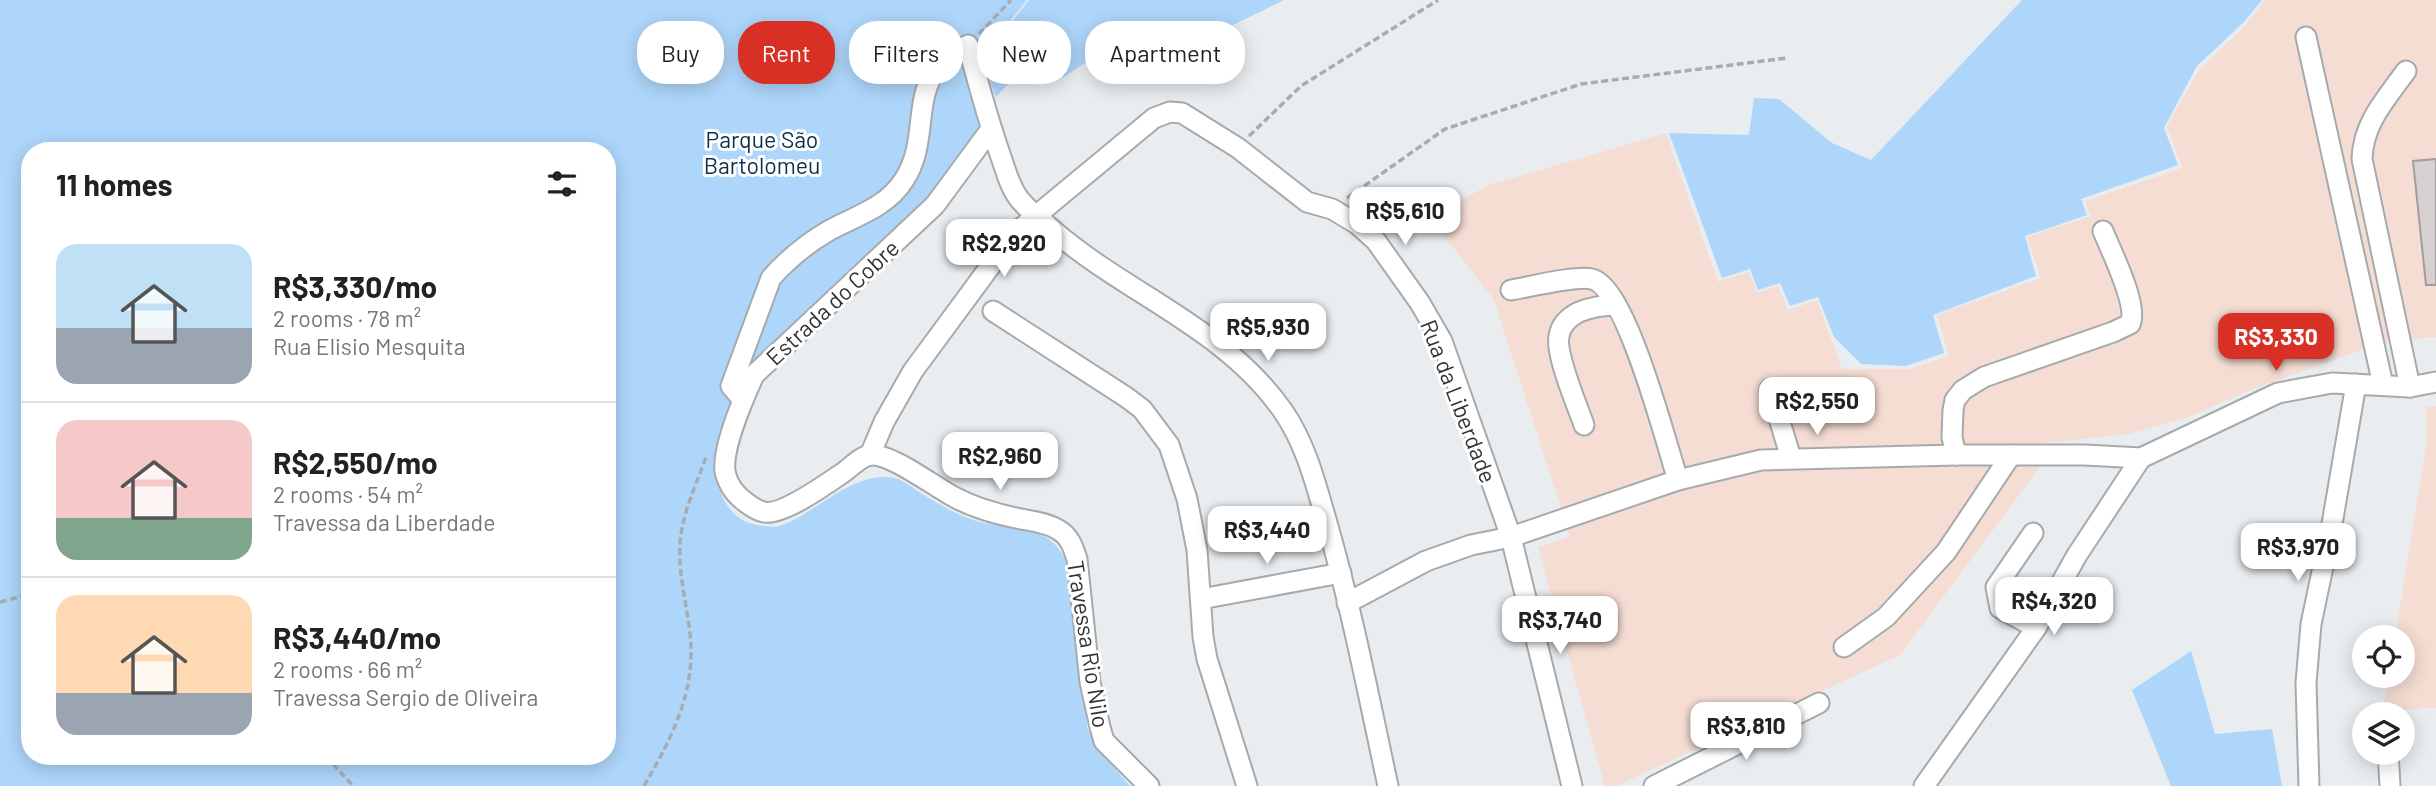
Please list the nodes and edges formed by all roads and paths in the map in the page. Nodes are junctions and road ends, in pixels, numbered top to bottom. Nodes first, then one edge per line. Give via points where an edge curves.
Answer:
1 (1011, 0) edge
2 (1438, 0) edge
3 (2306, 37) dead end
4 (968, 45) junction
5 (1787, 58) dead end
6 (2406, 71) dead end
7 (991, 129) junction
8 (1238, 148) junction
9 (1332, 209) junction
10 (1035, 215) junction
11 (2103, 231) dead end
12 (1511, 290) dead end
13 (1616, 306) junction
14 (993, 311) dead end
15 (2436, 382) edge
16 (2356, 384) junction
17 (2384, 385) junction
18 (2410, 387) junction
19 (1770, 389) dead end
20 (743, 400) junction
21 (1584, 425) dead end
22 (709, 450) dead end
23 (870, 455) junction
24 (1956, 455) junction
25 (2011, 455) junction
26 (2141, 457) junction
27 (1791, 458) junction
28 (1678, 480) junction
29 (2033, 533) dead end
30 (1511, 537) junction
31 (1341, 573) junction
32 (21, 596) edge
33 (1201, 599) junction
34 (0, 602) edge
35 (1347, 603) junction
36 (2036, 628) junction
37 (1844, 648) dead end
38 (1819, 703) dead end
39 (334, 765) edge
40 (2389, 765) edge
41 (353, 786) edge
42 (644, 786) edge
43 (1149, 786) edge
44 (1247, 786) edge
45 (1388, 786) edge
46 (1572, 786) edge
47 (1654, 786) edge
48 (1924, 786) edge
49 (2309, 786) edge
50 (2390, 786) edge

1 - 4 path
2 - 8 path via 1301,86
3 - 17 street
4 - 7 street
4 - 20 street, Estrada do Cobre via 931,77 915,152 906,178 894,193 828,231 771,278 731,386
5 - 9 path via 1581,84 1445,129
6 - 18 street via 2373,117 2362,140 2362,159
7 - 10 street via 1009,181
7 - 20 street, Estrada do Cobre via 935,205 754,375
8 - 9 street, Rua da Liberdade via 1307,202
8 - 10 street, Rua da Liberdade via 1182,113 1170,112 1154,118
9 - 30 street, Rua da Liberdade via 1376,241 1442,341
10 - 23 street via 995,258 913,371
10 - 31 street via 1075,248 1228,351 1283,411 1312,471
11 - 24 street via 2128,294 2133,312 2130,324 1984,377 1963,390 1953,410
12 - 13 street via 1592,279 1603,285
13 - 21 street via 1589,308 1574,315 1563,324 1558,337
13 - 28 street via 1639,356
14 - 33 street via 1142,409 1169,445 1187,499
15 - 18 street
16 - 17 street
16 - 26 street via 2332,383 2277,393
16 - 49 street via 2311,624 2306,683
17 - 18 street
19 - 27 street
20 - 23 street via 725,459 725,474 734,492 764,512 779,511 800,500
22 - 42 path via 681,535 691,657 685,698 674,732
23 - 43 street, Travessa Rio Nilo via 898,464 960,500 1052,526 1071,541 1077,559 1090,681 1104,741
24 - 25 street
24 - 27 street
25 - 26 street
25 - 37 street via 1946,552 1886,617
26 - 36 street
27 - 28 street via 1738,464
28 - 30 street
29 - 36 street via 1996,587 2000,608
30 - 35 street via 1426,561
30 - 46 street, Rua da Liberdade
31 - 33 street
31 - 35 street
32 - 34 path
33 - 44 street via 1207,659
35 - 45 street
36 - 48 street
38 - 47 street
39 - 41 path
40 - 50 street

